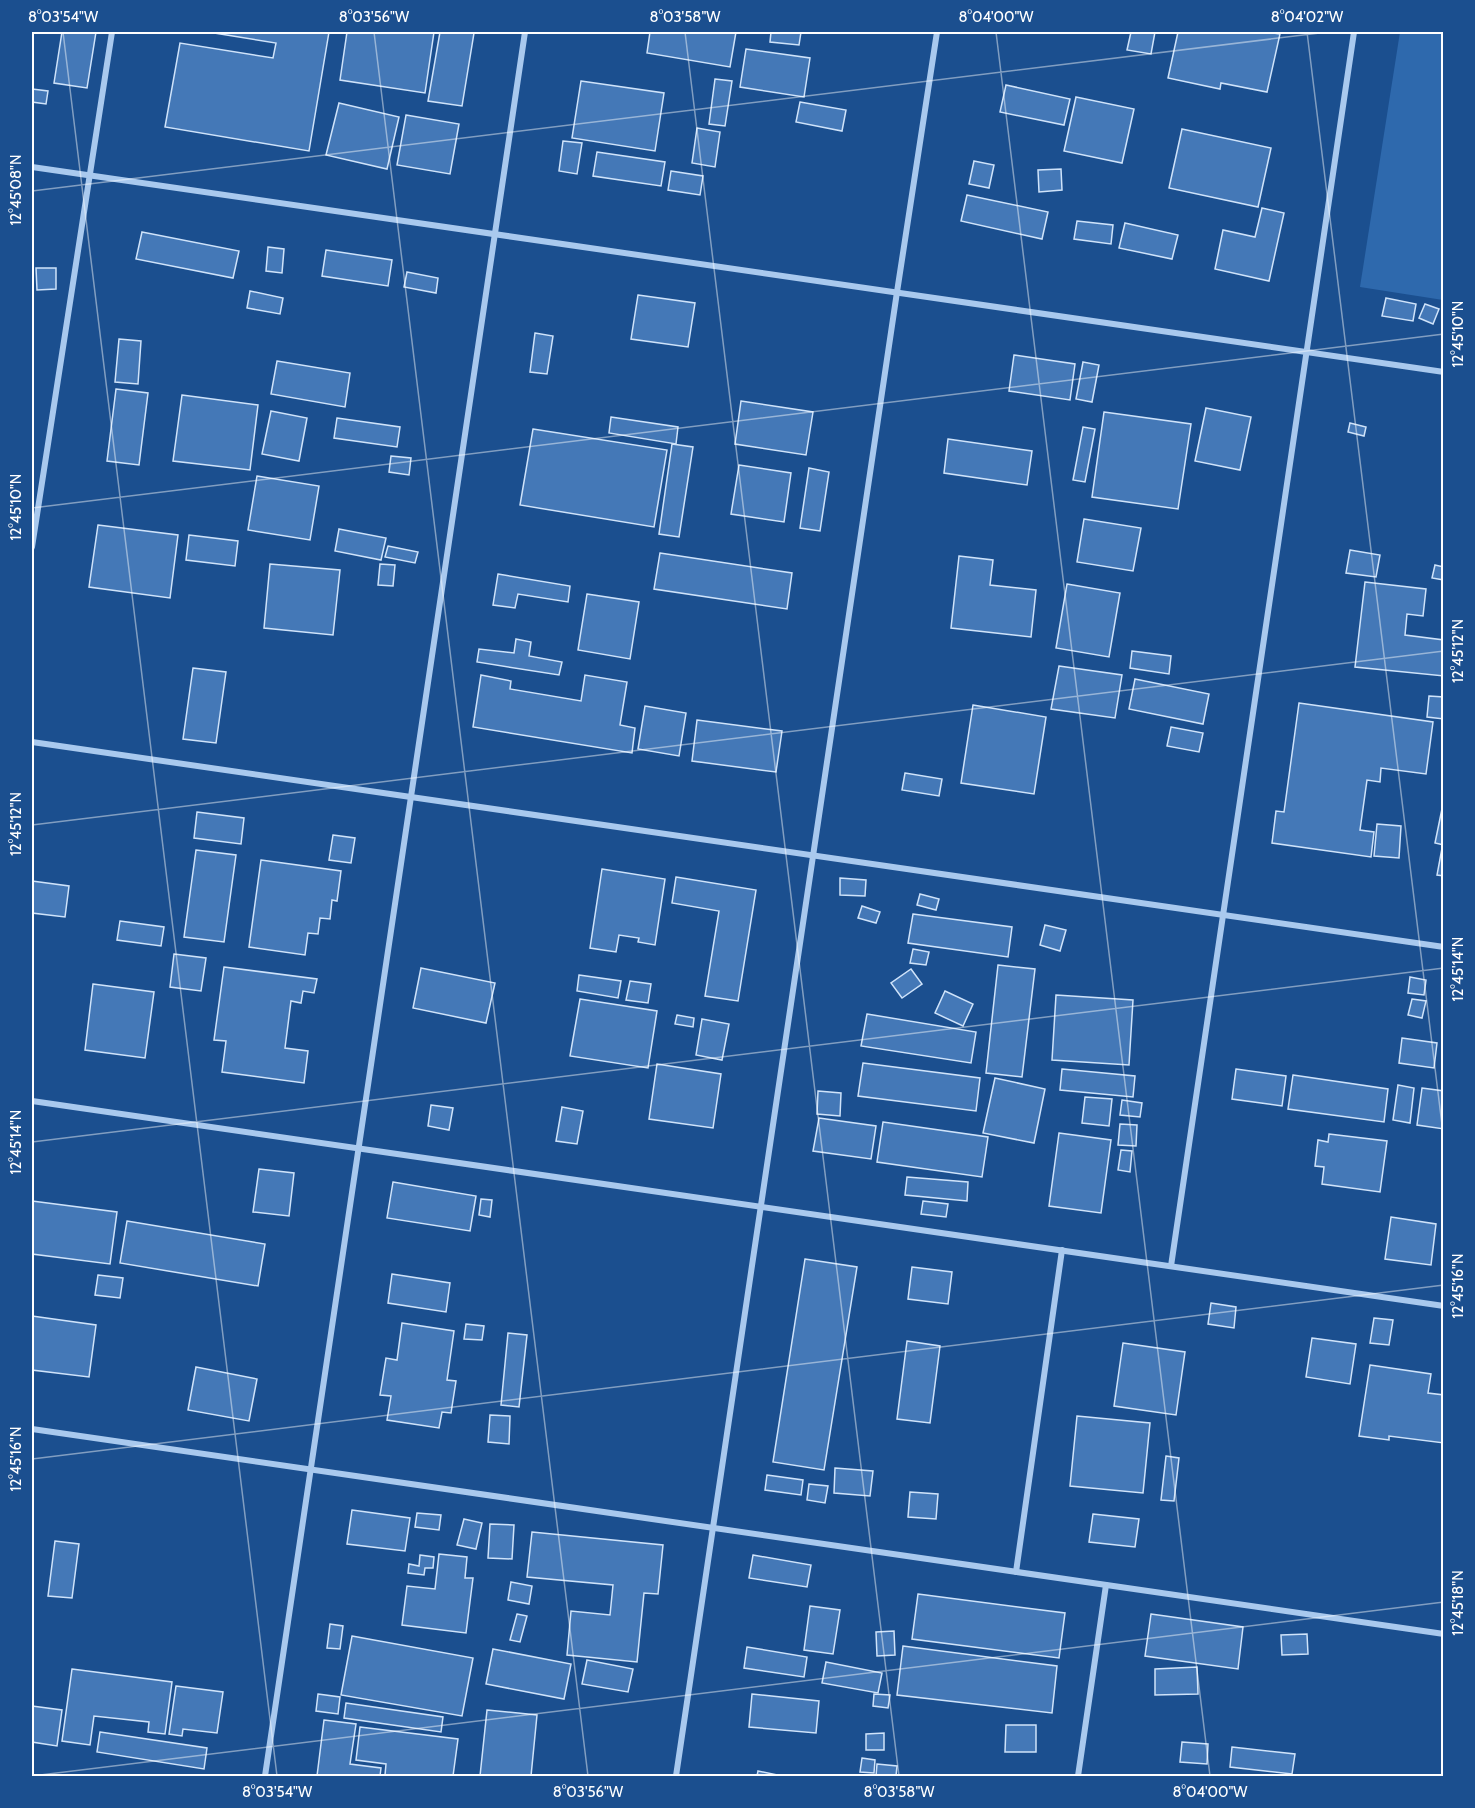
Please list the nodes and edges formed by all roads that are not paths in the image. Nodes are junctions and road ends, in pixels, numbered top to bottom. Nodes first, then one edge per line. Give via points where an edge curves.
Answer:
1 (112, 32) edge
2 (525, 32) edge
3 (937, 32) edge
4 (1354, 32) edge
5 (32, 167) edge
6 (90, 175) junction
7 (495, 234) junction
8 (897, 292) junction
9 (1307, 352) junction
10 (1443, 372) edge
11 (32, 547) edge
12 (32, 742) edge
13 (411, 797) junction
14 (813, 856) junction
15 (1223, 916) junction
16 (1443, 947) edge
17 (32, 1101) edge
18 (359, 1148) junction
19 (761, 1207) junction
20 (1062, 1250) junction
21 (1171, 1266) junction
22 (1443, 1306) edge
23 (32, 1429) edge
24 (311, 1470) junction
25 (713, 1528) junction
26 (1016, 1572) junction
27 (1106, 1585) junction
28 (1443, 1634) edge
29 (266, 1776) edge
30 (676, 1776) edge
31 (1078, 1776) edge

1 - 6 street
2 - 7 street
3 - 8 street
4 - 9 street
5 - 6 street
6 - 7 street
6 - 11 street
7 - 8 street
7 - 13 street
8 - 9 street
8 - 14 street
9 - 10 street
9 - 15 street
12 - 13 street
13 - 14 street
13 - 18 street
14 - 15 street
14 - 19 street
15 - 16 street
15 - 21 street
17 - 18 street
18 - 19 street
18 - 24 street
19 - 20 street
19 - 25 street
20 - 21 street
20 - 26 street
21 - 22 street
23 - 24 street
24 - 25 street
24 - 29 street
25 - 26 street
25 - 30 street
26 - 27 street
27 - 28 street
27 - 31 street

